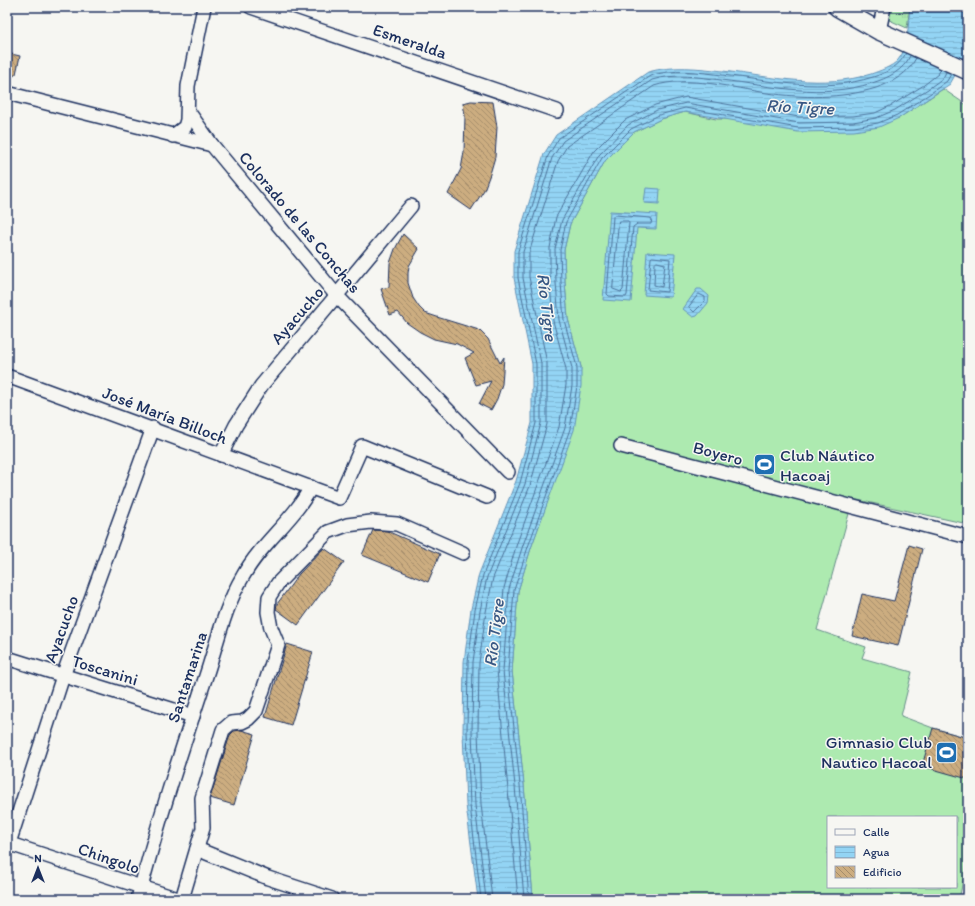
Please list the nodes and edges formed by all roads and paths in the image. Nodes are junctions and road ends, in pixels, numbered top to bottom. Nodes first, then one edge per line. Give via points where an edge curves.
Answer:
1 (204, 7) edge
2 (251, 7) edge
3 (837, 7) edge
4 (884, 7) edge
5 (879, 31) junction
6 (966, 70) edge
7 (7, 93) edge
8 (188, 111) junction
9 (557, 111) dead end
10 (173, 136) junction
11 (212, 146) junction
12 (411, 206) dead end
13 (337, 296) junction
14 (7, 376) edge
15 (153, 428) junction
16 (621, 446) dead end
17 (221, 455) junction
18 (508, 472) dead end
19 (310, 487) junction
20 (487, 496) dead end
21 (968, 537) edge
22 (463, 553) dead end
23 (7, 658) edge
24 (64, 676) junction
25 (193, 716) junction
26 (8, 843) edge
27 (197, 849) junction
28 (139, 894) edge
29 (178, 899) edge
30 (182, 899) edge
31 (332, 899) edge

1 - 8 street via 188,86
2 - 9 street, Esmeralda
3 - 5 main road
4 - 5 street
5 - 6 main road
7 - 10 street
8 - 10 street via 184,127
8 - 11 street, Colorado de las Conchas
10 - 11 street
11 - 13 street, Colorado de las Conchas
12 - 13 street, Ayacucho
13 - 17 street, Ayacucho via 261,386 236,425
13 - 18 street, Colorado de las Conchas
14 - 15 street, José María Billoch
15 - 17 street, José María Billoch
15 - 24 street, Ayacucho
16 - 21 street, Boyero
17 - 19 street, José María Billoch
19 - 20 street, José María Billoch via 339,498 362,446
19 - 25 street, Santamarina via 303,503 260,552 243,576 231,603
22 - 27 street via 397,524 371,522 347,525 328,532 278,583 269,597 268,612 278,645 256,711 242,722 232,722 223,730 202,798 203,828
23 - 24 street, Toscanini
24 - 25 street, Toscanini
24 - 26 street, Ayacucho
25 - 28 street, Santamarina
26 - 28 street, Chingolo
27 - 30 street
27 - 31 street via 268,878
28 - 29 street, Chingolo

